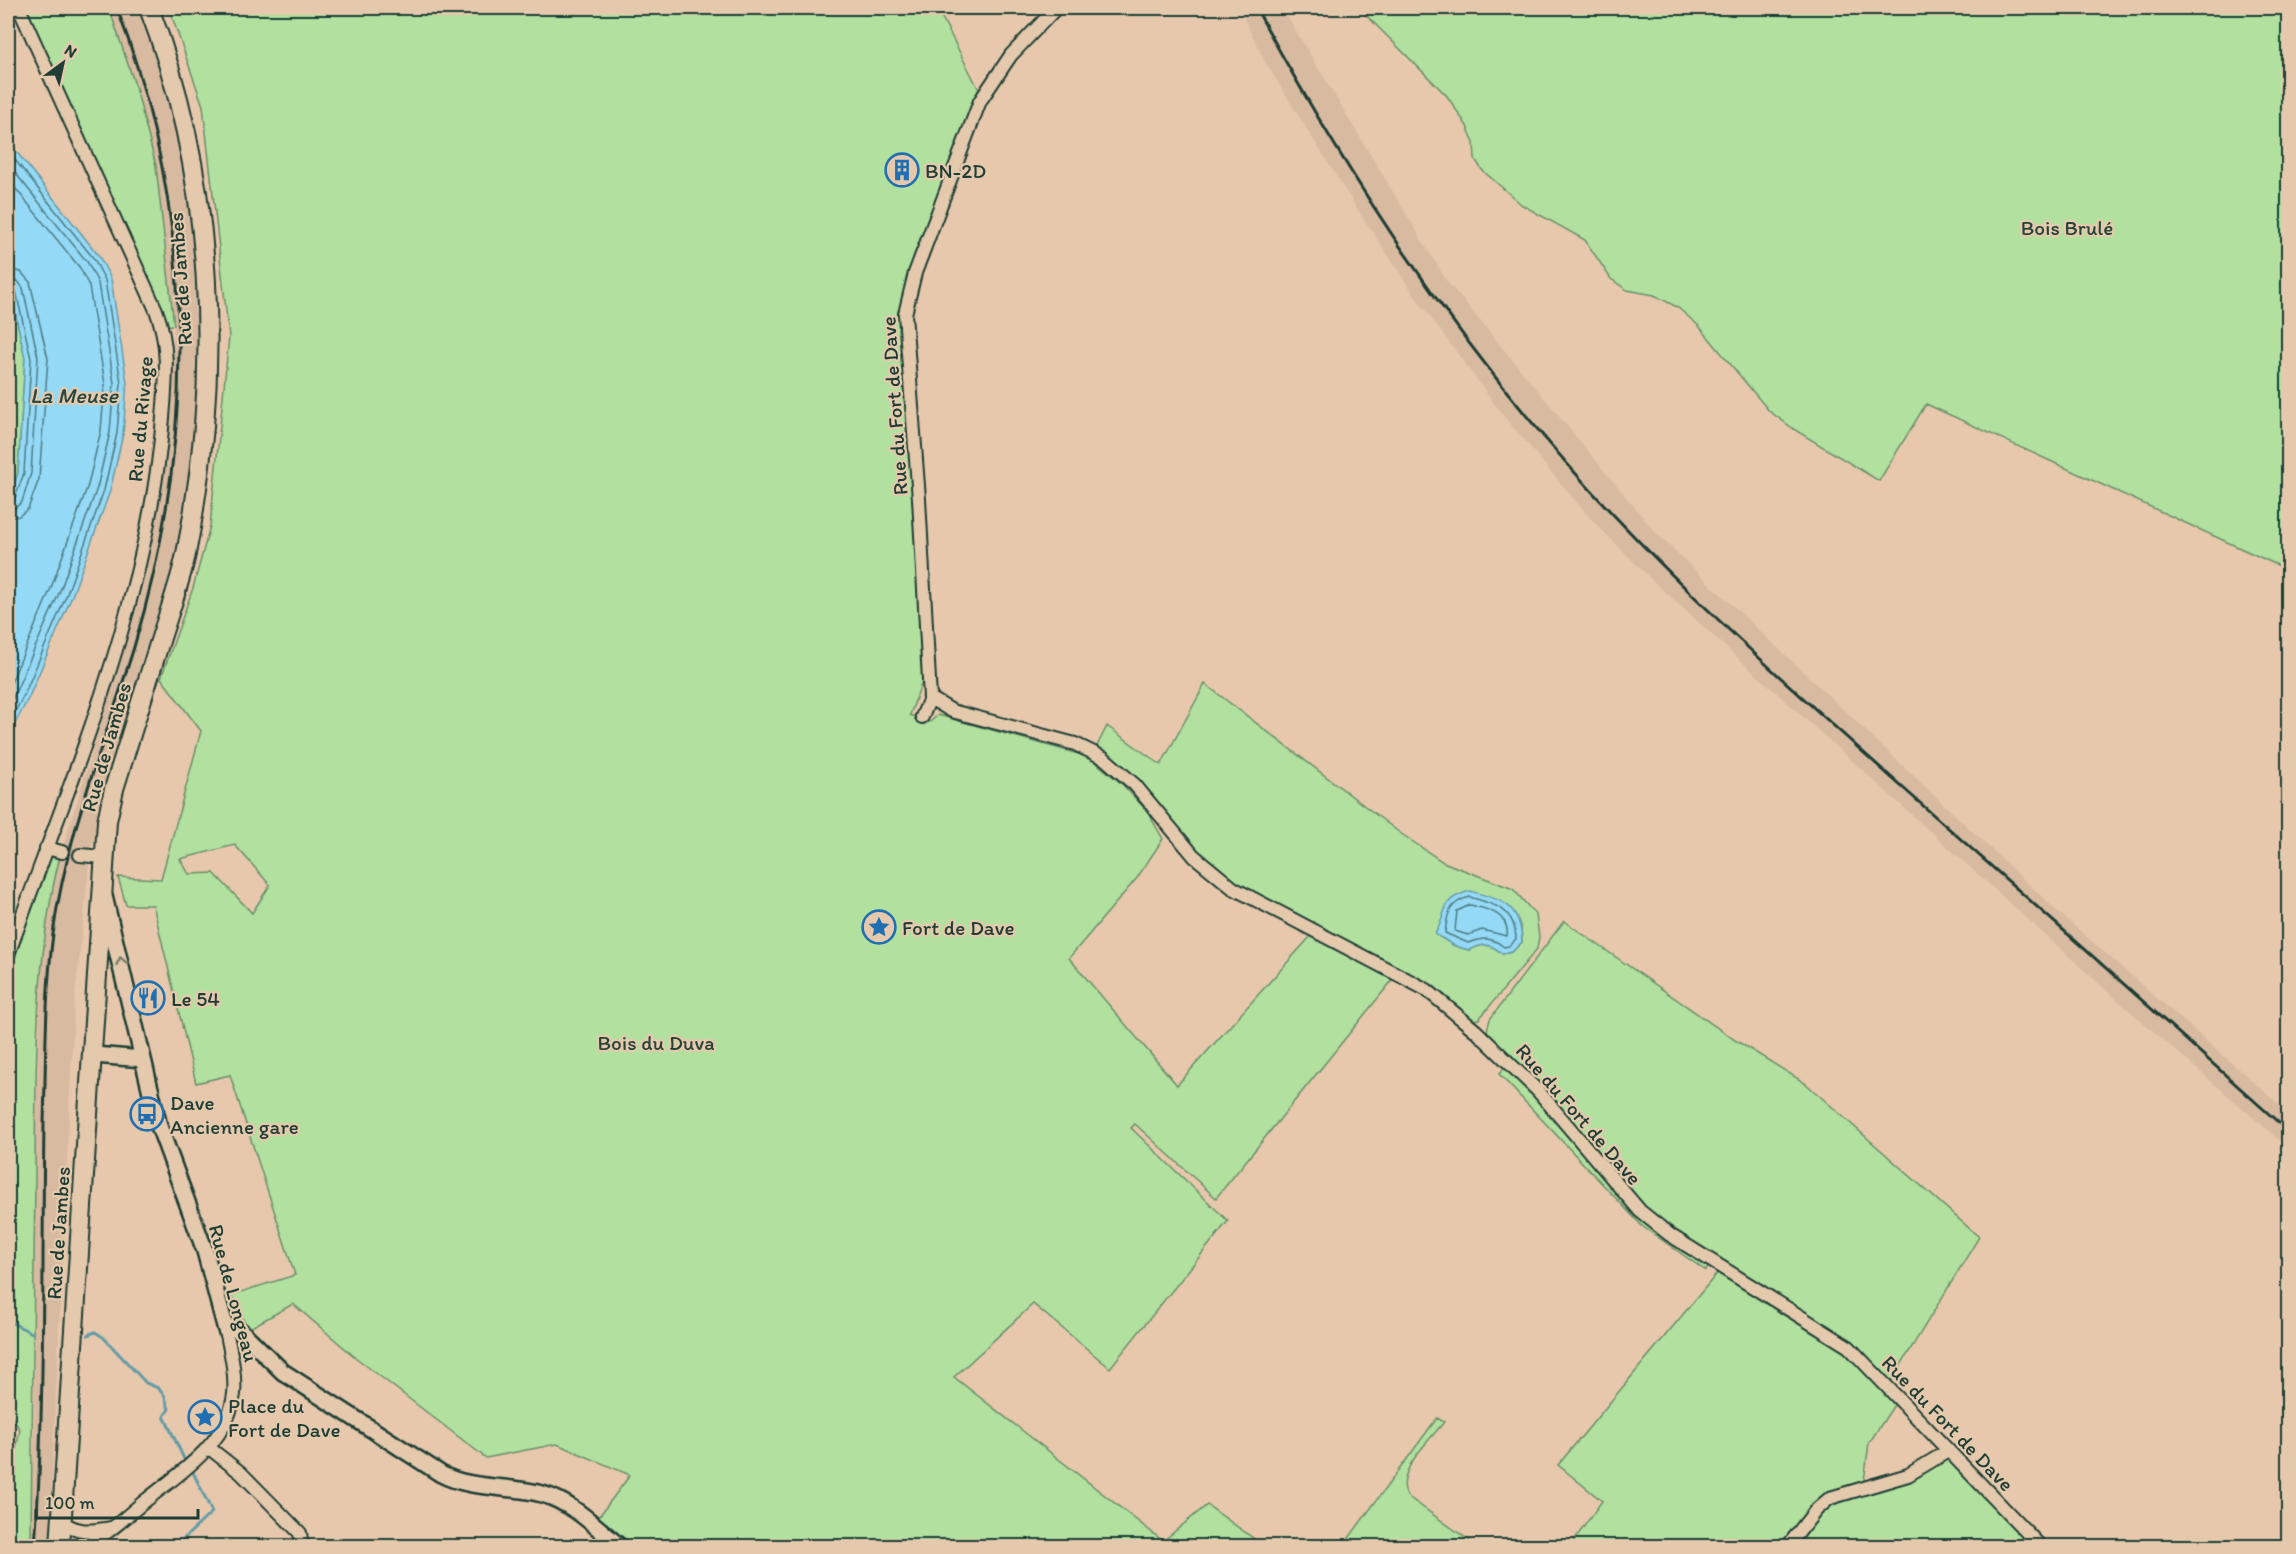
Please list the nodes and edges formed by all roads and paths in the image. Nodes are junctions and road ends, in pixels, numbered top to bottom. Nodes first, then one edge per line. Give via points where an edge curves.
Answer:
1 (19, 8) edge
2 (149, 8) edge
3 (1056, 8) edge
4 (930, 698) junction
5 (922, 717) dead end
6 (46, 848) junction
7 (62, 852) tunnel mouth
8 (80, 855) tunnel mouth
9 (103, 857) junction
10 (101, 888) junction
11 (8, 955) edge
12 (94, 1055) junction
13 (143, 1059) junction
14 (226, 1330) junction
15 (208, 1447) junction
16 (1948, 1451) junction
17 (61, 1521) junction
18 (111, 1528) junction
19 (60, 1546) edge
20 (82, 1546) edge
21 (302, 1546) edge
22 (619, 1546) edge
23 (1788, 1546) edge
24 (2040, 1546) edge

1 - 6 street, Rue du Rivage via 156,310 165,338 167,363 160,456 140,568
2 - 9 main road, Rue de Jambes via 183,120 199,210 207,299 206,395 185,555 114,789
3 - 4 street, Rue du Fort de Dave via 1011,55 980,101 915,273 904,314
4 - 5 street, Rue du Fort de Dave
4 - 16 street, Rue du Fort de Dave via 952,711 1075,744 1104,758 1135,785 1194,856 1233,888 1427,990 1532,1084 1640,1211 1670,1235 1849,1347
6 - 7 street
6 - 11 street, Rue du Rivage
8 - 9 street
9 - 10 main road, Rue de Jambes
10 - 12 main road, Rue de Jambes
13 -> 10 street, Rue de Longeau
12 - 13 street
12 - 17 main road, Rue de Jambes
13 - 14 street, Rue de Longeau via 159,1126 205,1251
14 - 15 street, Rue de Longeau via 234,1393 225,1423
14 - 22 street via 235,1328 242,1332 283,1372 449,1478 554,1498
15 - 18 street, Rue de Longeau
15 - 21 street via 241,1473 300,1533
16 - 23 street via 1908,1475 1830,1498
16 - 24 street, Rue du Fort de Dave
17 - 18 street via 85,1532
17 - 19 main road, Rue de Jambes
18 - 20 street, Rue de Longeau via 104,1536

